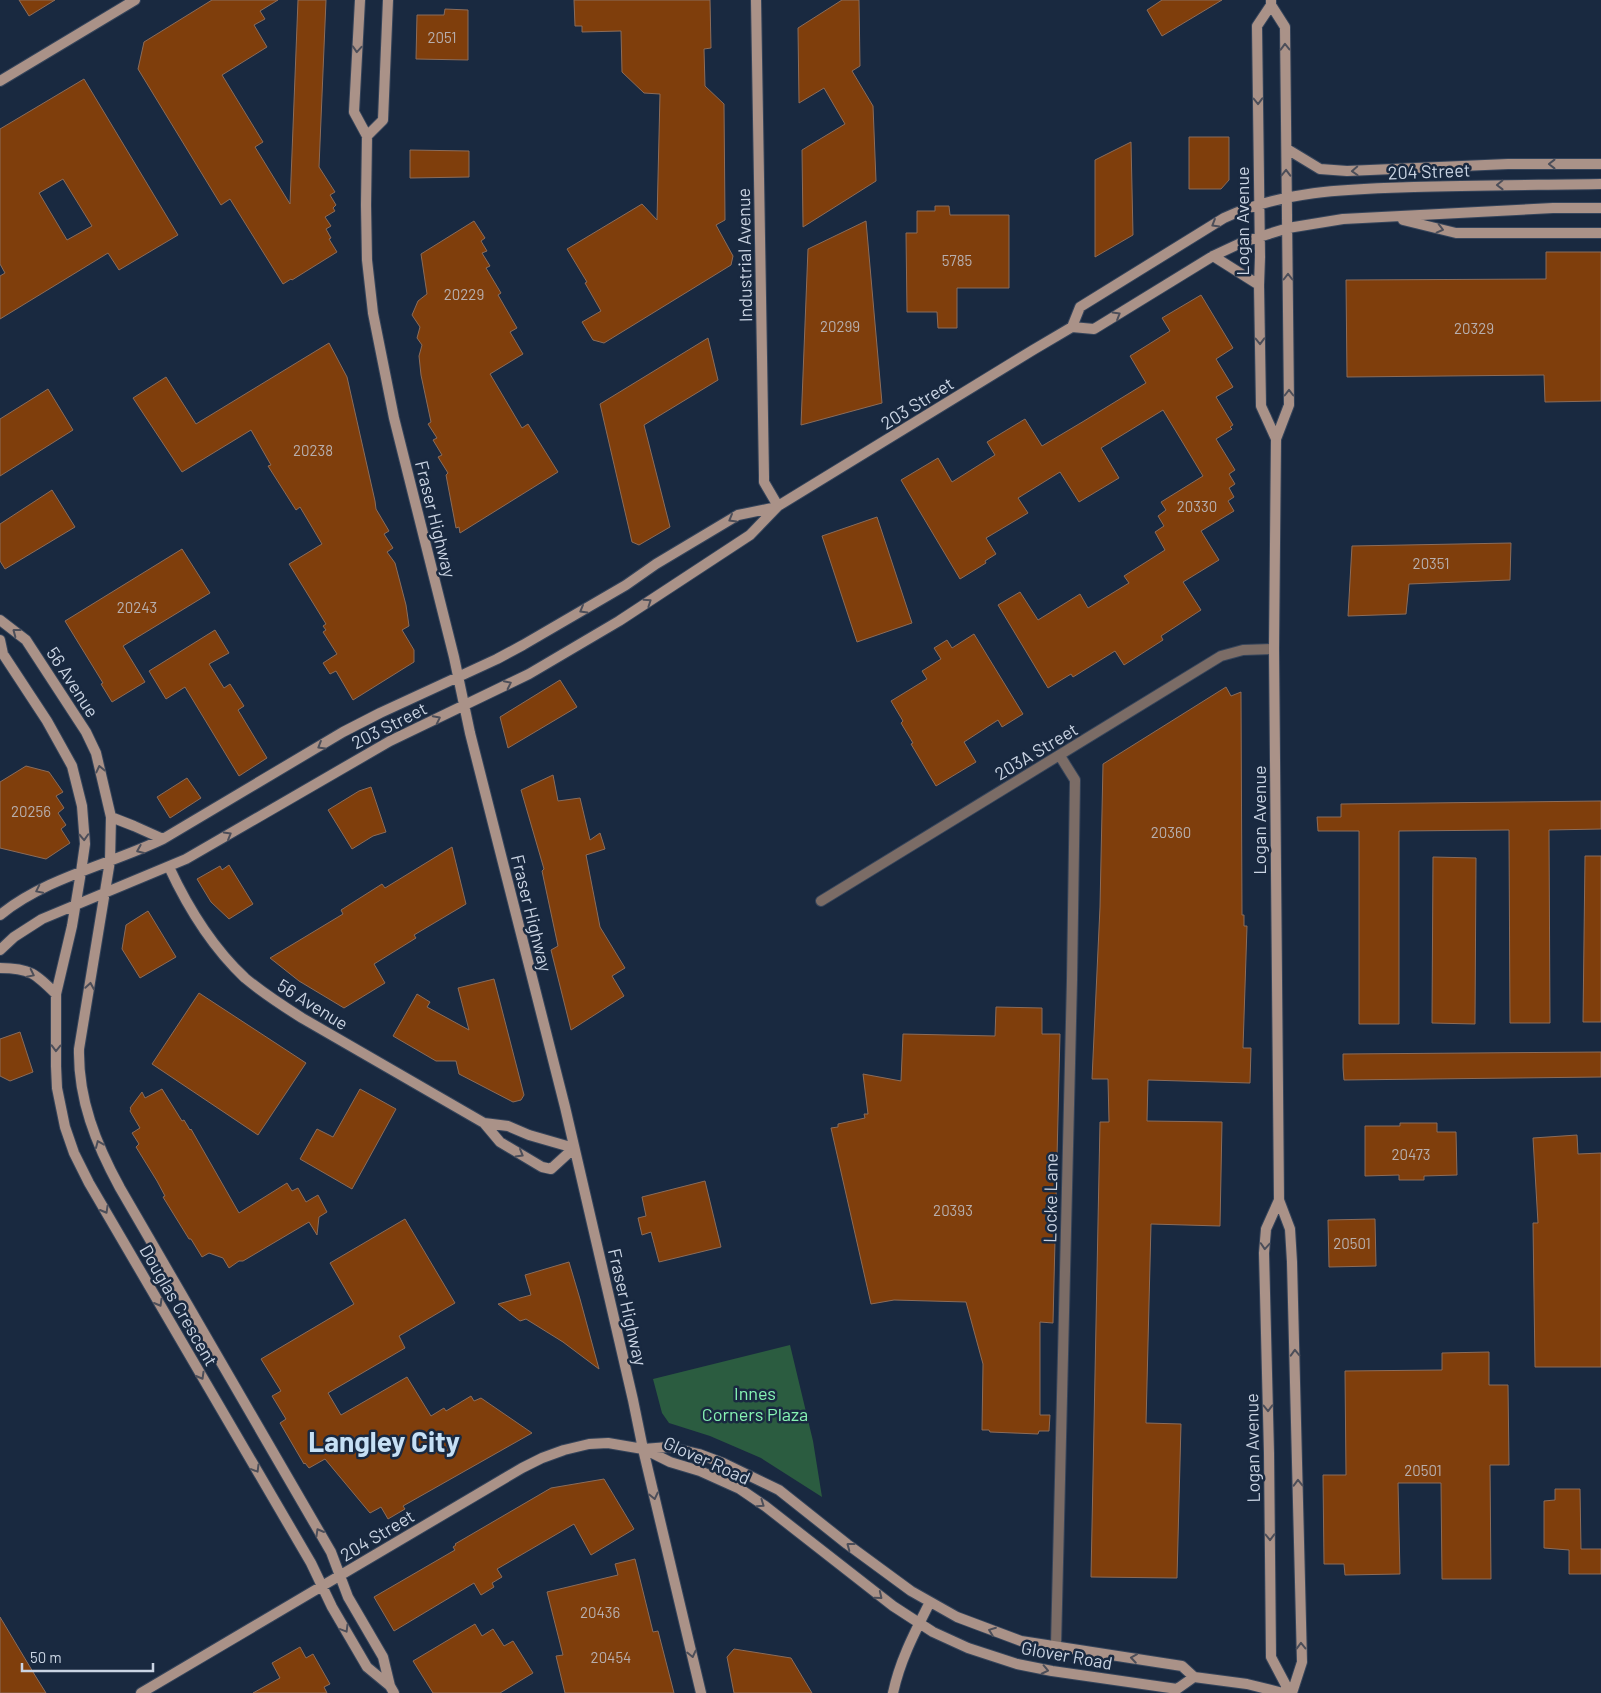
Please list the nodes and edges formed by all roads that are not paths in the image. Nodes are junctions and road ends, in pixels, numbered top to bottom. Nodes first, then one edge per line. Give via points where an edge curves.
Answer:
1 (135, 0) edge
2 (360, 0) edge
3 (388, 0) edge
4 (756, 0) edge
5 (1271, 2) edge
6 (0, 81) edge
7 (367, 136) junction
8 (1287, 149) junction
9 (1601, 164) edge
10 (1601, 184) edge
11 (1286, 197) junction
12 (1259, 204) junction
13 (1601, 208) edge
14 (1393, 217) junction
15 (1288, 228) junction
16 (1601, 233) edge
17 (1260, 235) junction
18 (1214, 256) junction
19 (1259, 285) junction
20 (1072, 327) junction
21 (1276, 439) junction
22 (778, 506) junction
23 (0, 620) edge
24 (0, 640) edge
25 (1274, 649) junction
26 (458, 677) junction
27 (464, 705) junction
28 (1060, 756) junction
29 (111, 817) junction
30 (162, 840) junction
31 (110, 861) junction
32 (169, 867) junction
33 (81, 872) junction
34 (105, 893) junction
35 (821, 901) dead end
36 (77, 904) junction
37 (0, 914) edge
38 (0, 950) edge
39 (0, 968) edge
40 (56, 994) junction
41 (484, 1123) junction
42 (574, 1148) junction
43 (1279, 1200) junction
44 (643, 1449) junction
45 (340, 1575) junction
46 (322, 1586) junction
47 (930, 1602) junction
48 (919, 1624) junction
49 (1056, 1646) junction
50 (1194, 1677) junction
51 (392, 1690) edge
52 (141, 1693) edge
53 (701, 1693) edge
54 (892, 1693) edge
55 (1283, 1693) edge
56 (1291, 1693) edge

1 - 6 main road
2 -> 7 main road, Fraser Highway via 354,112
3 - 7 main road via 383,120
4 - 22 main road, Industrial Avenue via 764,482
8 -> 5 main road, Logan Avenue via 1285,27
5 -> 12 main road, Logan Avenue via 1257,26
7 - 26 main road, Fraser Highway via 367,260 373,313 394,418
9 -> 8 main road via 1508,164 1346,171 1320,169
11 -> 8 main road, Logan Avenue
10 -> 11 main road, 204 Street via 1388,188
11 - 12 main road, 204 Street
11 - 15 main road, Logan Avenue
12 - 17 main road, Logan Avenue
12 -> 20 main road via 1224,218 1080,307
13 - 14 main road
14 - 15 main road
14 -> 16 main road via 1456,233
15 - 17 main road
21 -> 15 main road, Logan Avenue via 1289,405
17 - 18 main road
17 - 19 main road, Logan Avenue
18 - 19 main road
20 -> 18 main road via 1094,329
19 -> 21 main road, Logan Avenue via 1261,406
20 - 22 main road, 203 Street
21 - 25 main road, Logan Avenue
22 -> 26 main road, 203 Street via 738,515 557,625
27 -> 22 main road, 203 Street via 529,674 619,621 750,535
29 -> 23 main road, 56 Avenue via 96,753 86,732 26,640
24 -> 33 main road via 3,654 72,766 82,806 85,844
25 - 28 street, 203A Street via 1244,650 1221,656
25 - 43 main road, Logan Avenue
26 - 27 main road, Fraser Highway
26 -> 30 main road, 203 Street via 344,732
32 -> 27 main road, 203 Street via 390,741
27 - 42 main road, Fraser Highway
28 - 35 street, 203A Street
28 - 49 street, Locke Lane via 1075,780
29 - 30 main road
29 - 31 main road, 56 Avenue
30 -> 31 main road, 203 Street
31 - 33 main road, 203 Street
31 - 34 main road, 56 Avenue
32 - 34 main road, 203 Street
32 - 41 main road, 56 Avenue via 188,905 209,936 246,979 302,1018
33 - 36 main road
33 -> 37 main road, 203 Street via 36,890
34 - 36 main road, 203 Street
45 -> 34 main road, Douglas Crescent via 331,1552 98,1145 78,1069
36 - 38 main road, 203 Street via 42,919
36 - 40 main road, Douglas Crescent
39 -> 40 main road via 37,975
40 -> 46 main road, Douglas Crescent via 57,1088 74,1153
41 - 42 main road, 56 Avenue via 508,1126
41 -> 42 main road, 56 Avenue via 500,1142 542,1167 551,1169
42 - 44 main road, Fraser Highway
56 -> 43 main road, Logan Avenue via 1302,1662 1297,1411 1290,1228
43 -> 56 main road, Logan Avenue via 1266,1229 1264,1253 1271,1657
44 - 45 main road, 204 Street via 608,1443 589,1444 542,1458
47 -> 44 main road, Glover Road via 889,1575 779,1490 699,1454 669,1448
44 -> 48 main road, Glover Road via 740,1489
44 -> 53 main road, Fraser Highway
45 - 46 main road, 204 Street
45 - 51 main road, Douglas Crescent via 348,1596 383,1656
46 -> 51 main road, Douglas Crescent via 368,1667
46 - 52 main road, 204 Street
47 - 48 main road
49 -> 47 main road, Glover Road via 1022,1641 994,1632
48 -> 50 main road, Glover Road via 981,1653 1052,1671 1177,1689
48 - 54 main road via 906,1650
50 -> 49 main road, Glover Road via 1182,1666
50 - 55 main road, Glover Road

